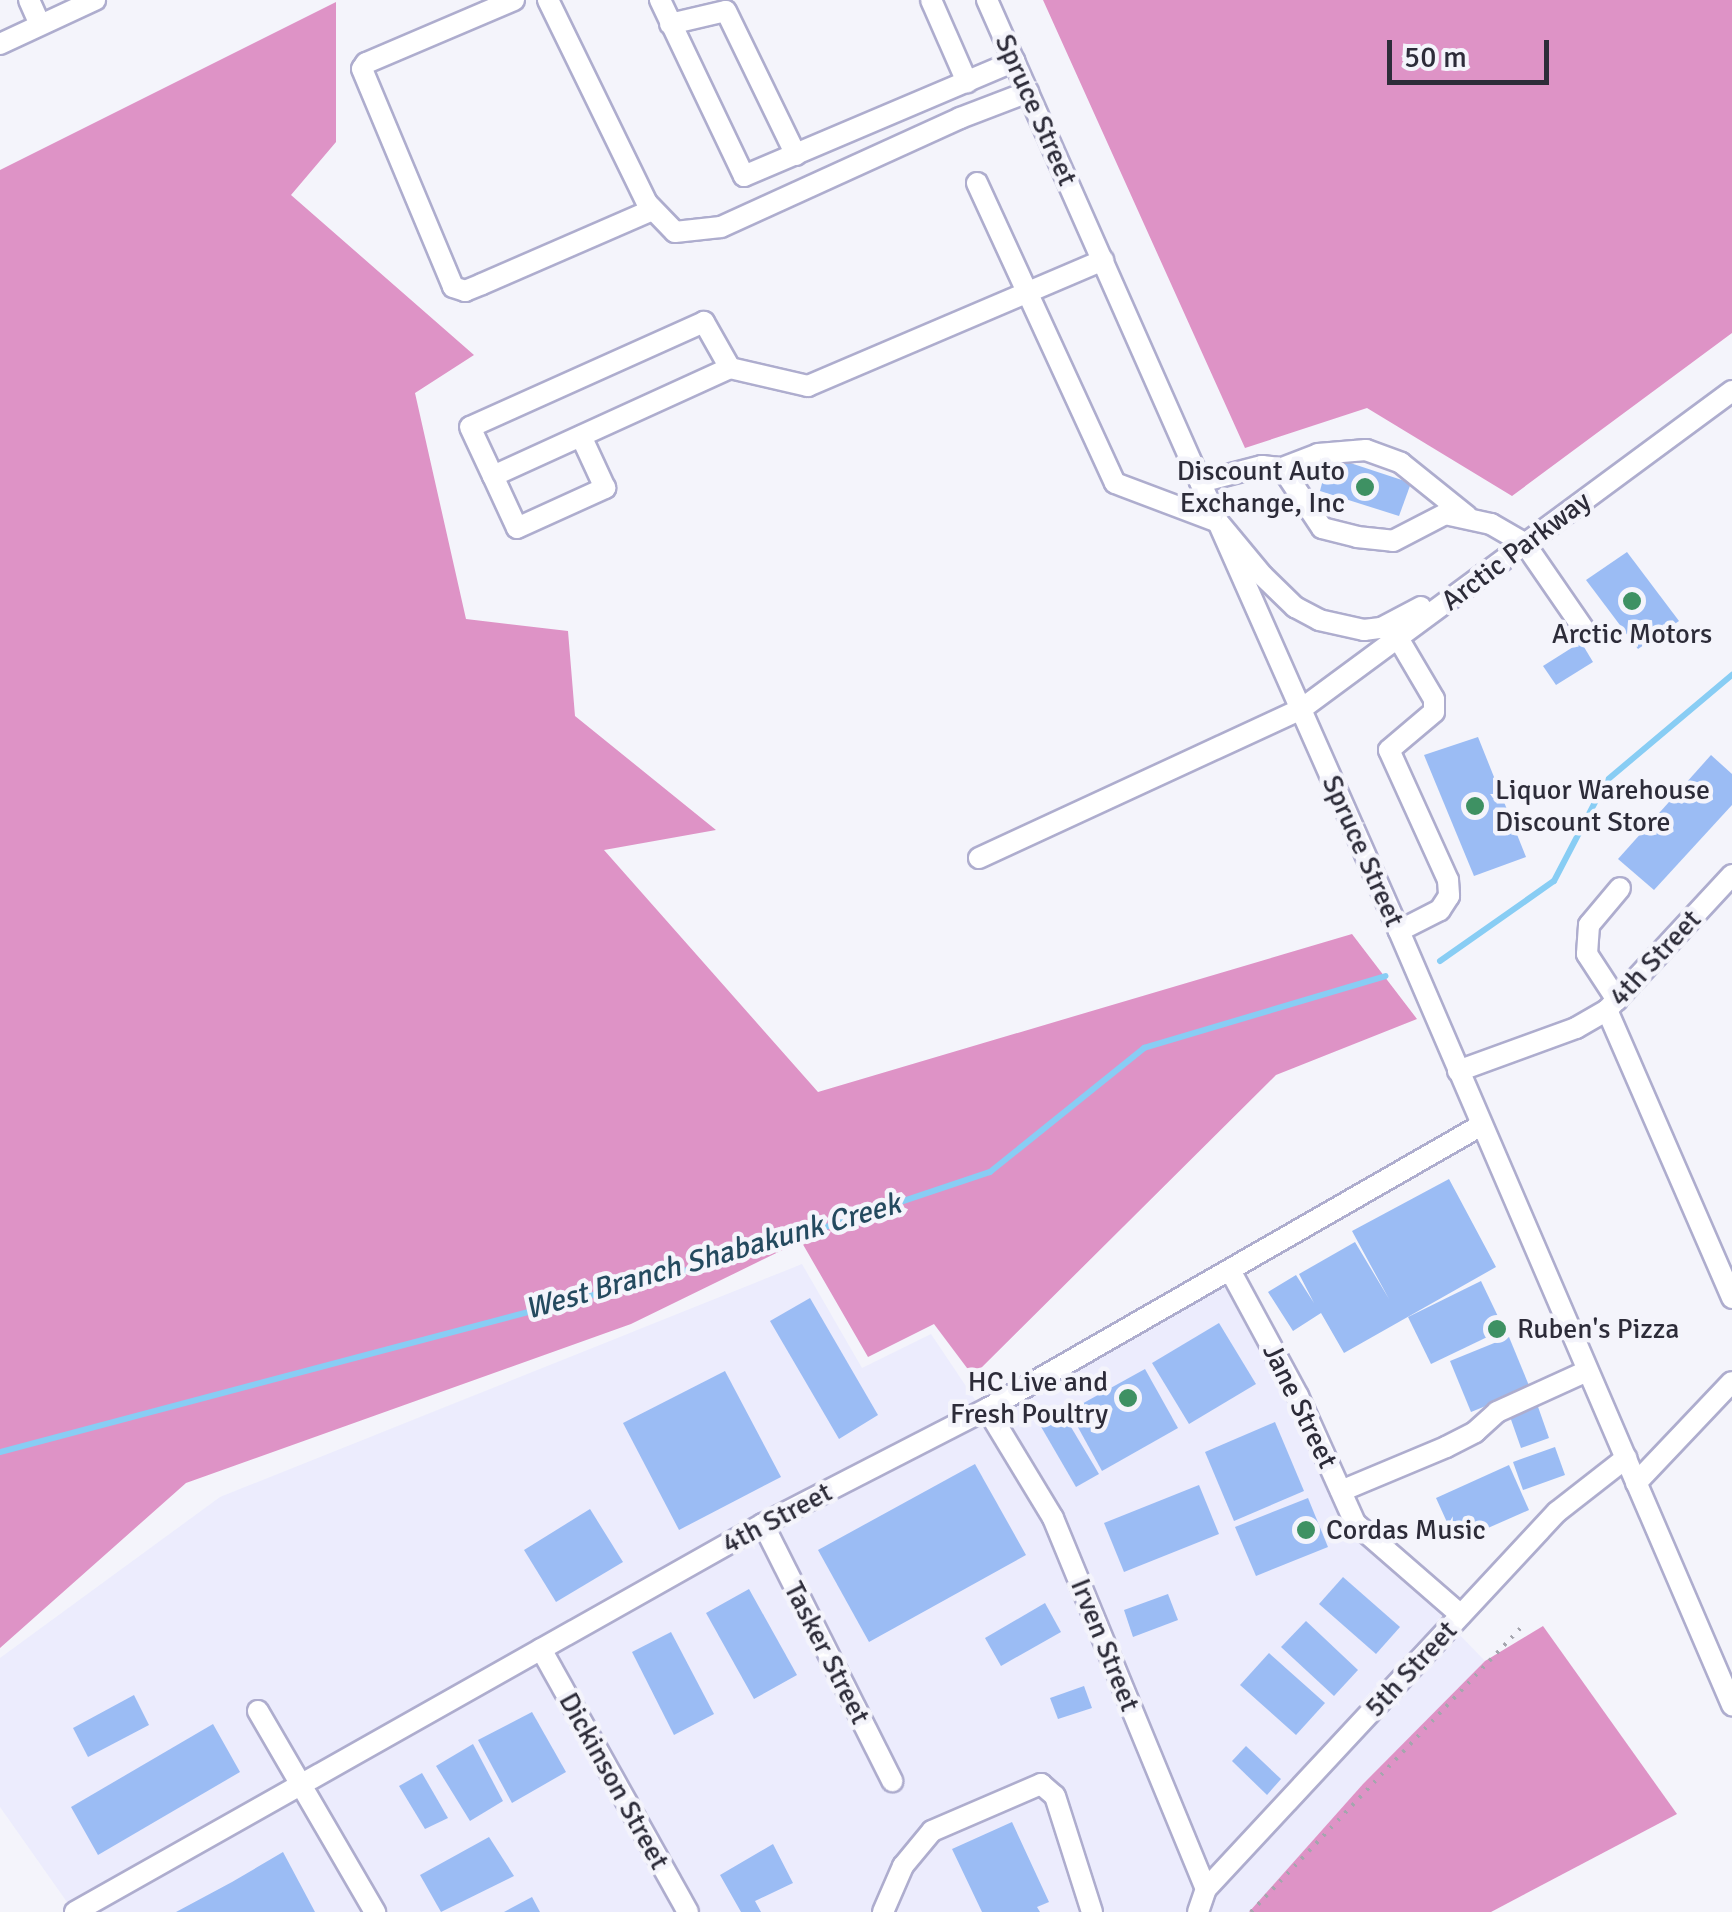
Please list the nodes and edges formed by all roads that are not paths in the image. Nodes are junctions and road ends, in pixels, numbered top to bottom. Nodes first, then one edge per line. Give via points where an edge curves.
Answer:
1 (29, 0) edge
2 (94, 0) edge
3 (514, 0) edge
4 (548, 0) edge
5 (660, 0) edge
6 (931, 0) edge
7 (986, 0) edge
8 (670, 24) junction
9 (40, 25) junction
10 (0, 44) edge
11 (1014, 61) junction
12 (967, 82) junction
13 (1028, 92) junction
14 (796, 155) junction
15 (977, 183) dead end
16 (652, 210) junction
17 (1103, 260) junction
18 (1027, 293) junction
19 (730, 368) junction
20 (1732, 390) edge
21 (581, 436) junction
22 (1282, 468) junction
23 (493, 476) junction
24 (1200, 482) junction
25 (1467, 516) junction
26 (1218, 522) junction
27 (1525, 544) junction
28 (1583, 628) dead end
29 (1398, 638) junction
30 (1300, 710) junction
31 (979, 858) dead end
32 (1732, 875) edge
33 (1620, 888) dead end
34 (1398, 932) junction
35 (1612, 1005) junction
36 (1458, 1071) junction
37 (1480, 1126) junction
38 (1231, 1272) junction
39 (1732, 1298) edge
40 (1588, 1370) junction
41 (1732, 1382) edge
42 (987, 1409) junction
43 (1626, 1458) junction
44 (1636, 1483) junction
45 (1341, 1490) junction
46 (763, 1524) junction
47 (1461, 1615) junction
48 (540, 1649) junction
49 (1732, 1705) edge
50 (258, 1711) dead end
51 (892, 1782) dead end
52 (299, 1787) junction
53 (1206, 1889) junction
54 (892, 1910) edge
55 (74, 1912) edge
56 (375, 1912) edge
57 (688, 1912) edge
58 (1092, 1912) edge
59 (1198, 1912) edge

1 - 9 street
2 - 9 street
3 - 16 street via 362,69 453,288 465,291
4 - 16 street
5 - 8 street
6 - 12 street
7 - 11 street, Spruce Street
8 - 14 street via 726,11
8 - 14 street via 744,176
9 - 10 street
11 - 12 street
11 - 13 street, Spruce Street
12 - 14 street
13 - 16 street via 721,227 675,232
13 - 17 street, Spruce Street
15 - 18 street
17 - 18 street
17 - 24 street, Spruce Street
18 - 19 street via 808,386
18 - 26 street via 1116,483
19 - 21 street
19 - 23 street via 704,322 470,427
20 - 27 street, Arctic Parkway
21 - 23 street
21 - 23 street via 605,488 517,528
22 - 24 street via 1262,466
22 - 25 street via 1339,450 1366,450 1401,463
22 - 25 street via 1322,528 1393,542 1445,514
24 - 26 street, Spruce Street
25 - 27 street
26 - 27 street via 1295,607 1364,630 1404,618
26 - 30 street, Spruce Street
27 - 28 street
27 - 29 street, Arctic Parkway
29 - 30 street, Arctic Parkway
29 - 34 street via 1434,700 1434,712 1389,750 1448,880 1449,896 1440,910
30 - 31 street, Arctic Parkway
30 - 34 street, Spruce Street
32 - 35 street, 4th Street
33 - 35 street via 1589,926 1586,954
34 - 36 street, Spruce Street
35 - 36 street, 4th Street via 1576,1028
35 - 39 street
36 - 37 street, Spruce Street
37 - 38 street, 4th Street
37 - 40 street, Spruce Street
38 - 42 street, 4th Street
38 - 45 street, Jane Street
40 - 43 street, Spruce Street
40 - 45 street via 1496,1412 1446,1447
41 - 44 street
42 - 46 street, 4th Street
42 - 53 street, Irven Street via 1053,1518
43 - 44 street, Spruce Street
43 - 47 street, 5th Street via 1557,1512
44 - 49 street, Spruce Street
45 - 47 street, Jane Street via 1355,1523
46 - 48 street, 4th Street
46 - 51 street, Tasker Street
47 - 53 street, 5th Street
48 - 52 street, 4th Street
48 - 57 street, Dickinson Street
50 - 52 street
52 - 55 street, 4th Street
52 - 56 street
53 - 59 street
54 - 58 street via 902,1866 932,1831 1041,1784 1055,1796

